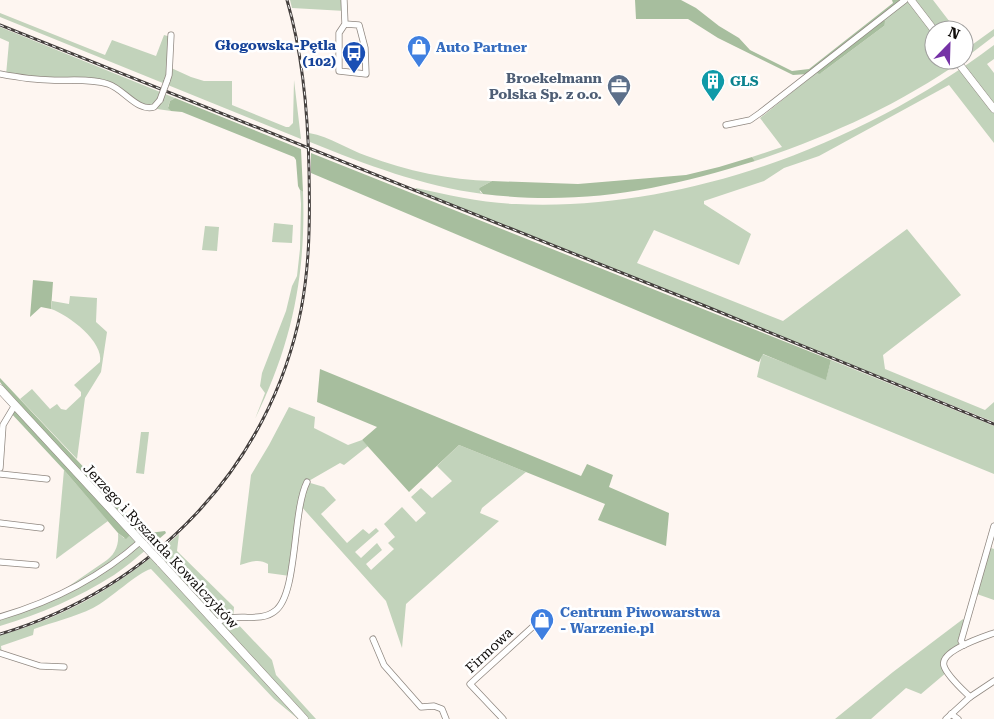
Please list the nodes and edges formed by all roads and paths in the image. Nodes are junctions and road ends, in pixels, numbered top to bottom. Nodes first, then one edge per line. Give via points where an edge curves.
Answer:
1 (344, 0) edge
2 (905, 0) edge
3 (911, 0) edge
4 (926, 20) edge
5 (345, 24) junction
6 (171, 35) dead end
7 (964, 70) edge
8 (0, 74) edge
9 (994, 109) edge
10 (726, 125) dead end
11 (0, 389) edge
12 (15, 405) junction
13 (2, 425) edge
14 (0, 468) edge
15 (0, 474) edge
16 (47, 479) dead end
17 (307, 482) dead end
18 (0, 524) edge
19 (994, 526) edge
20 (41, 528) dead end
21 (142, 543) junction
22 (0, 562) edge
23 (36, 565) dead end
24 (0, 617) edge
25 (538, 622) dead end
26 (216, 624) junction
27 (994, 633) edge
28 (373, 639) dead end
29 (964, 645) junction
30 (0, 654) edge
31 (64, 667) dead end
32 (994, 681) edge
33 (970, 697) junction
34 (951, 714) junction
35 (304, 719) edge
36 (446, 719) edge
37 (503, 719) edge
38 (946, 719) edge
39 (958, 719) edge

1 - 5 street
2 - 10 street via 750,120
3 - 4 street
5 - 5 street via 339,33 340,72 366,74 365,48 359,25
6 - 8 street, bridge via 170,75 154,107 136,103 121,90 107,84 36,80
7 - 9 street
11 - 12 main road, Jerzego i Ryszarda Kowalczyków
12 - 13 street
12 - 21 main road, Jerzego i Ryszarda Kowalczyków
13 - 14 street
15 - 16 street
17 - 26 street via 300,505 288,590 282,605 263,616 222,619
18 - 20 street
19 - 29 street via 961,641
21 - 24 street via 86,581
21 - 26 main road, Jerzego i Ryszarda Kowalczyków, bridge
22 - 23 street
25 - 37 street, Firmowa via 470,684
26 - 35 main road, Jerzego i Ryszarda Kowalczyków
27 - 29 street
28 - 36 street via 384,665 421,707 434,706 442,710
29 - 33 street via 947,655 944,666
30 - 31 street via 40,666
32 - 33 street
33 - 34 street
34 - 38 street
34 - 39 street

